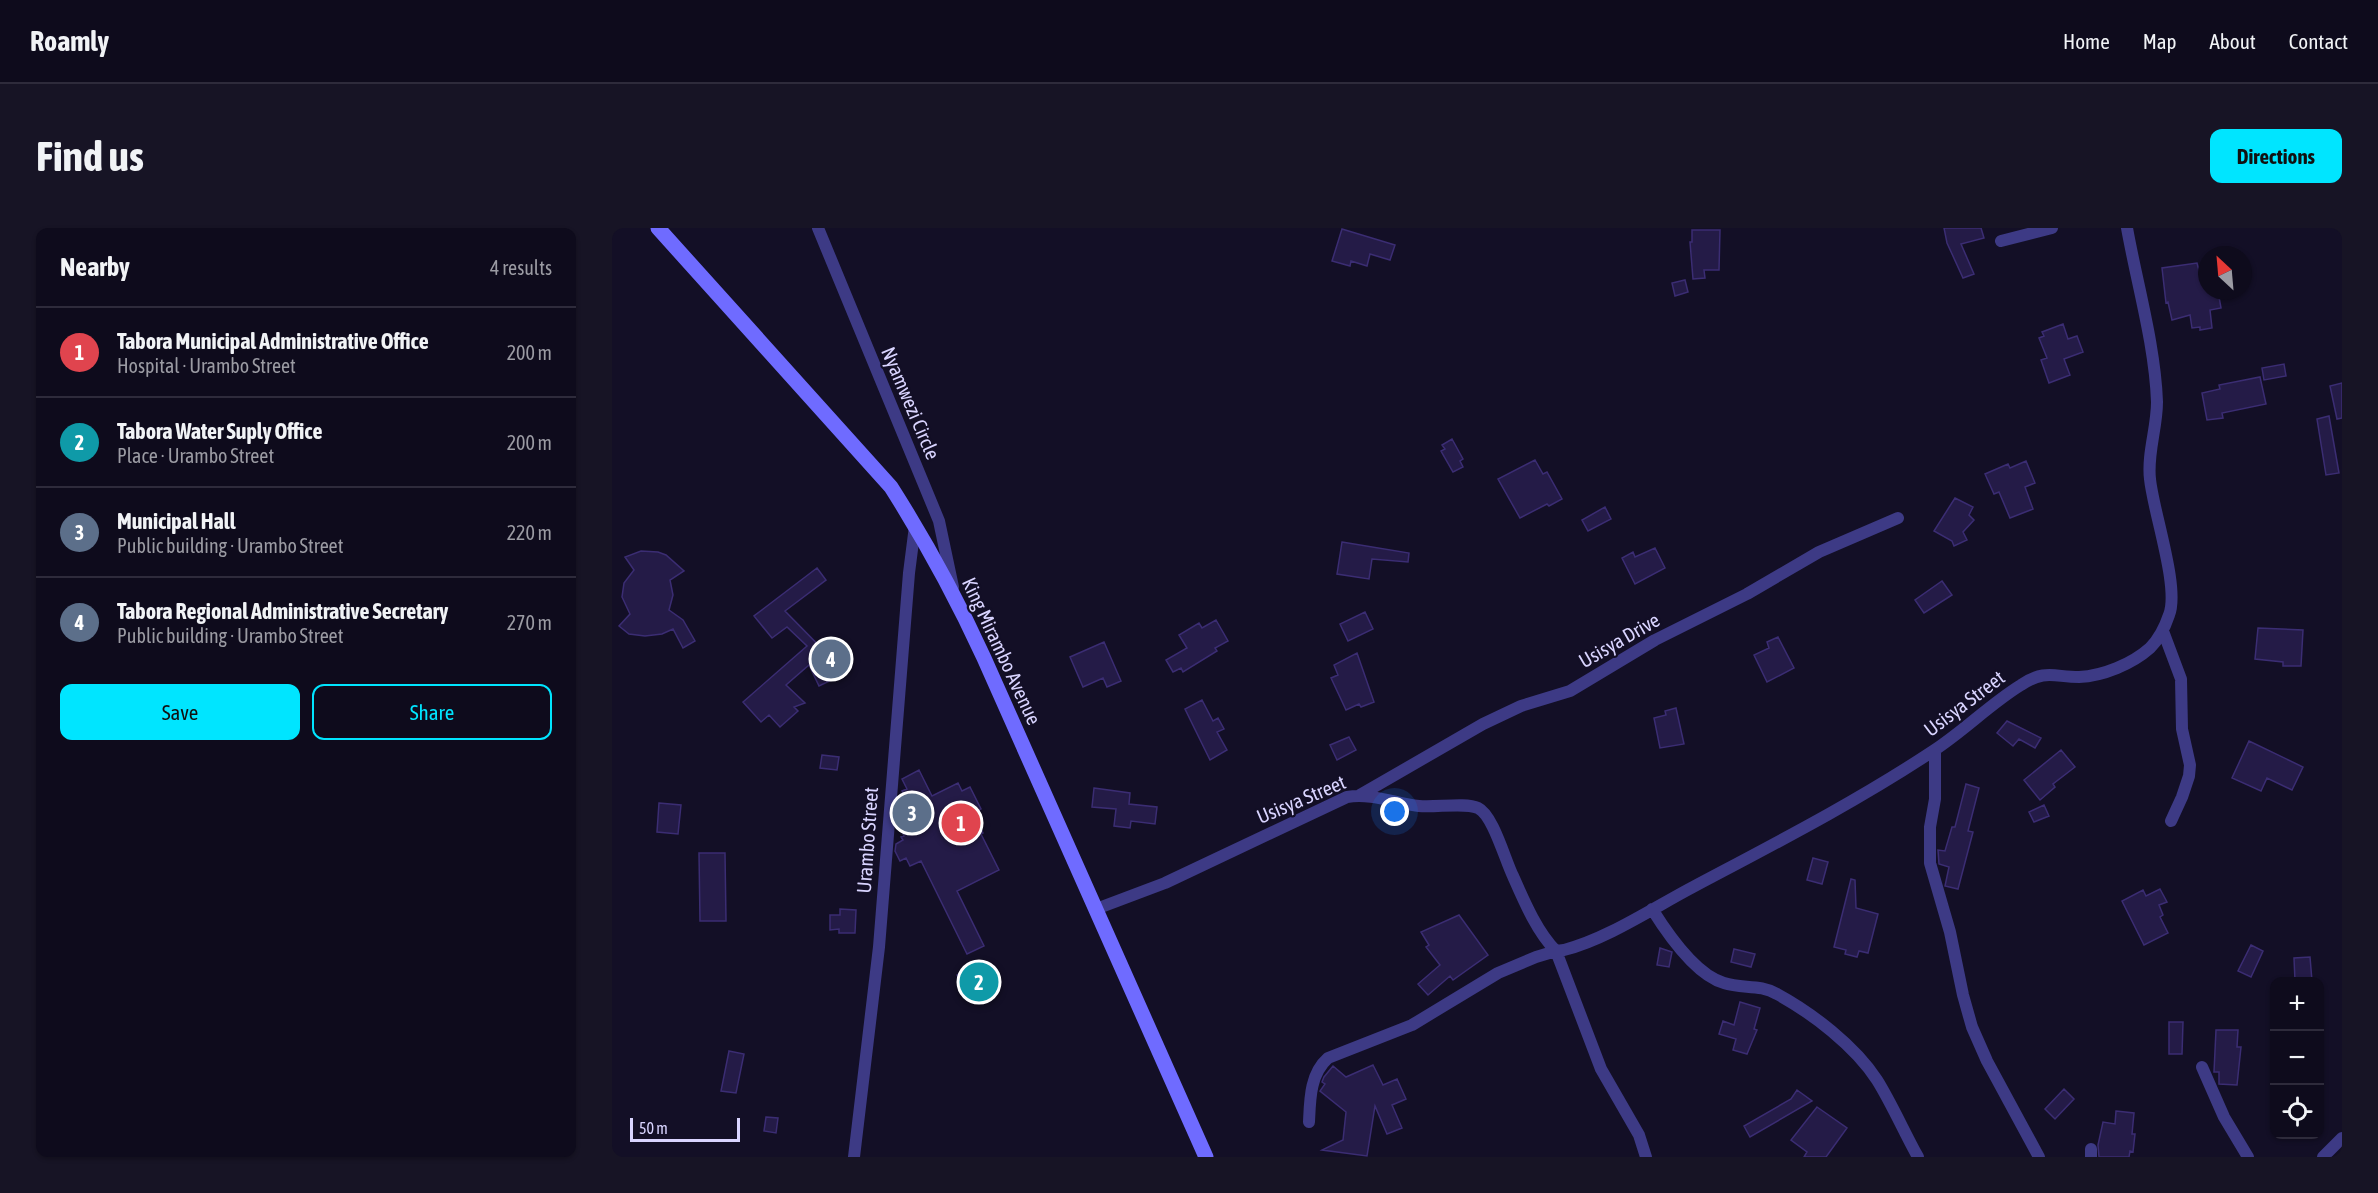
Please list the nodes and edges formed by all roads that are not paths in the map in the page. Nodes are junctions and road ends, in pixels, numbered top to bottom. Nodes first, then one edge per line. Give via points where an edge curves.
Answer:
1 (658, 228) edge
2 (818, 228) edge
3 (2052, 228) edge
4 (2127, 228) edge
5 (2001, 241) dead end
6 (1898, 518) dead end
7 (915, 526) junction
8 (955, 597) junction
9 (2163, 631) junction
10 (1935, 750) junction
11 (1360, 795) junction
12 (2171, 821) dead end
13 (1096, 909) junction
14 (1652, 909) junction
15 (1556, 951) junction
16 (2202, 1067) dead end
17 (1309, 1122) dead end
18 (2342, 1138) edge
19 (854, 1157) edge
20 (1206, 1157) edge
21 (1647, 1157) edge
22 (1918, 1157) edge
23 (2039, 1157) edge
24 (2248, 1157) edge
25 (2323, 1157) edge

1 - 7 main road, King Mirambo Avenue via 891,487
2 - 8 street, Nyamwezi Circle via 939,520
3 - 5 street
4 - 9 street, Usisya Street via 2156,394 2149,477 2167,565 2171,610
6 - 11 street, Usisya Drive via 1819,552 1655,640 1570,691 1521,706 1484,724
7 - 8 main road, King Mirambo Avenue
7 - 19 street, Urambo Street via 879,947
8 - 13 main road, King Mirambo Avenue
9 - 10 street, Usisya Street via 2150,648 2099,674 2052,674 2029,679
9 - 12 street via 2181,679 2182,729 2190,765 2190,776
10 - 14 street, Usisya Street via 1837,811
10 - 23 street via 1930,863 1963,995 1987,1061
11 - 13 street, Usisya Street via 1335,802 1165,883
11 - 15 street, Usisya Street via 1421,806 1478,808 1487,817 1529,908
13 - 20 main road, King Mirambo Avenue
14 - 15 street, Usisya Street via 1573,948
14 - 22 street via 1672,939 1714,980 1763,987 1825,1026 1877,1080
15 - 17 street via 1498,973 1412,1025 1328,1058 1314,1077
15 - 21 street, Usisya Street via 1601,1069 1639,1135
16 - 24 street via 2224,1117
18 - 25 street

